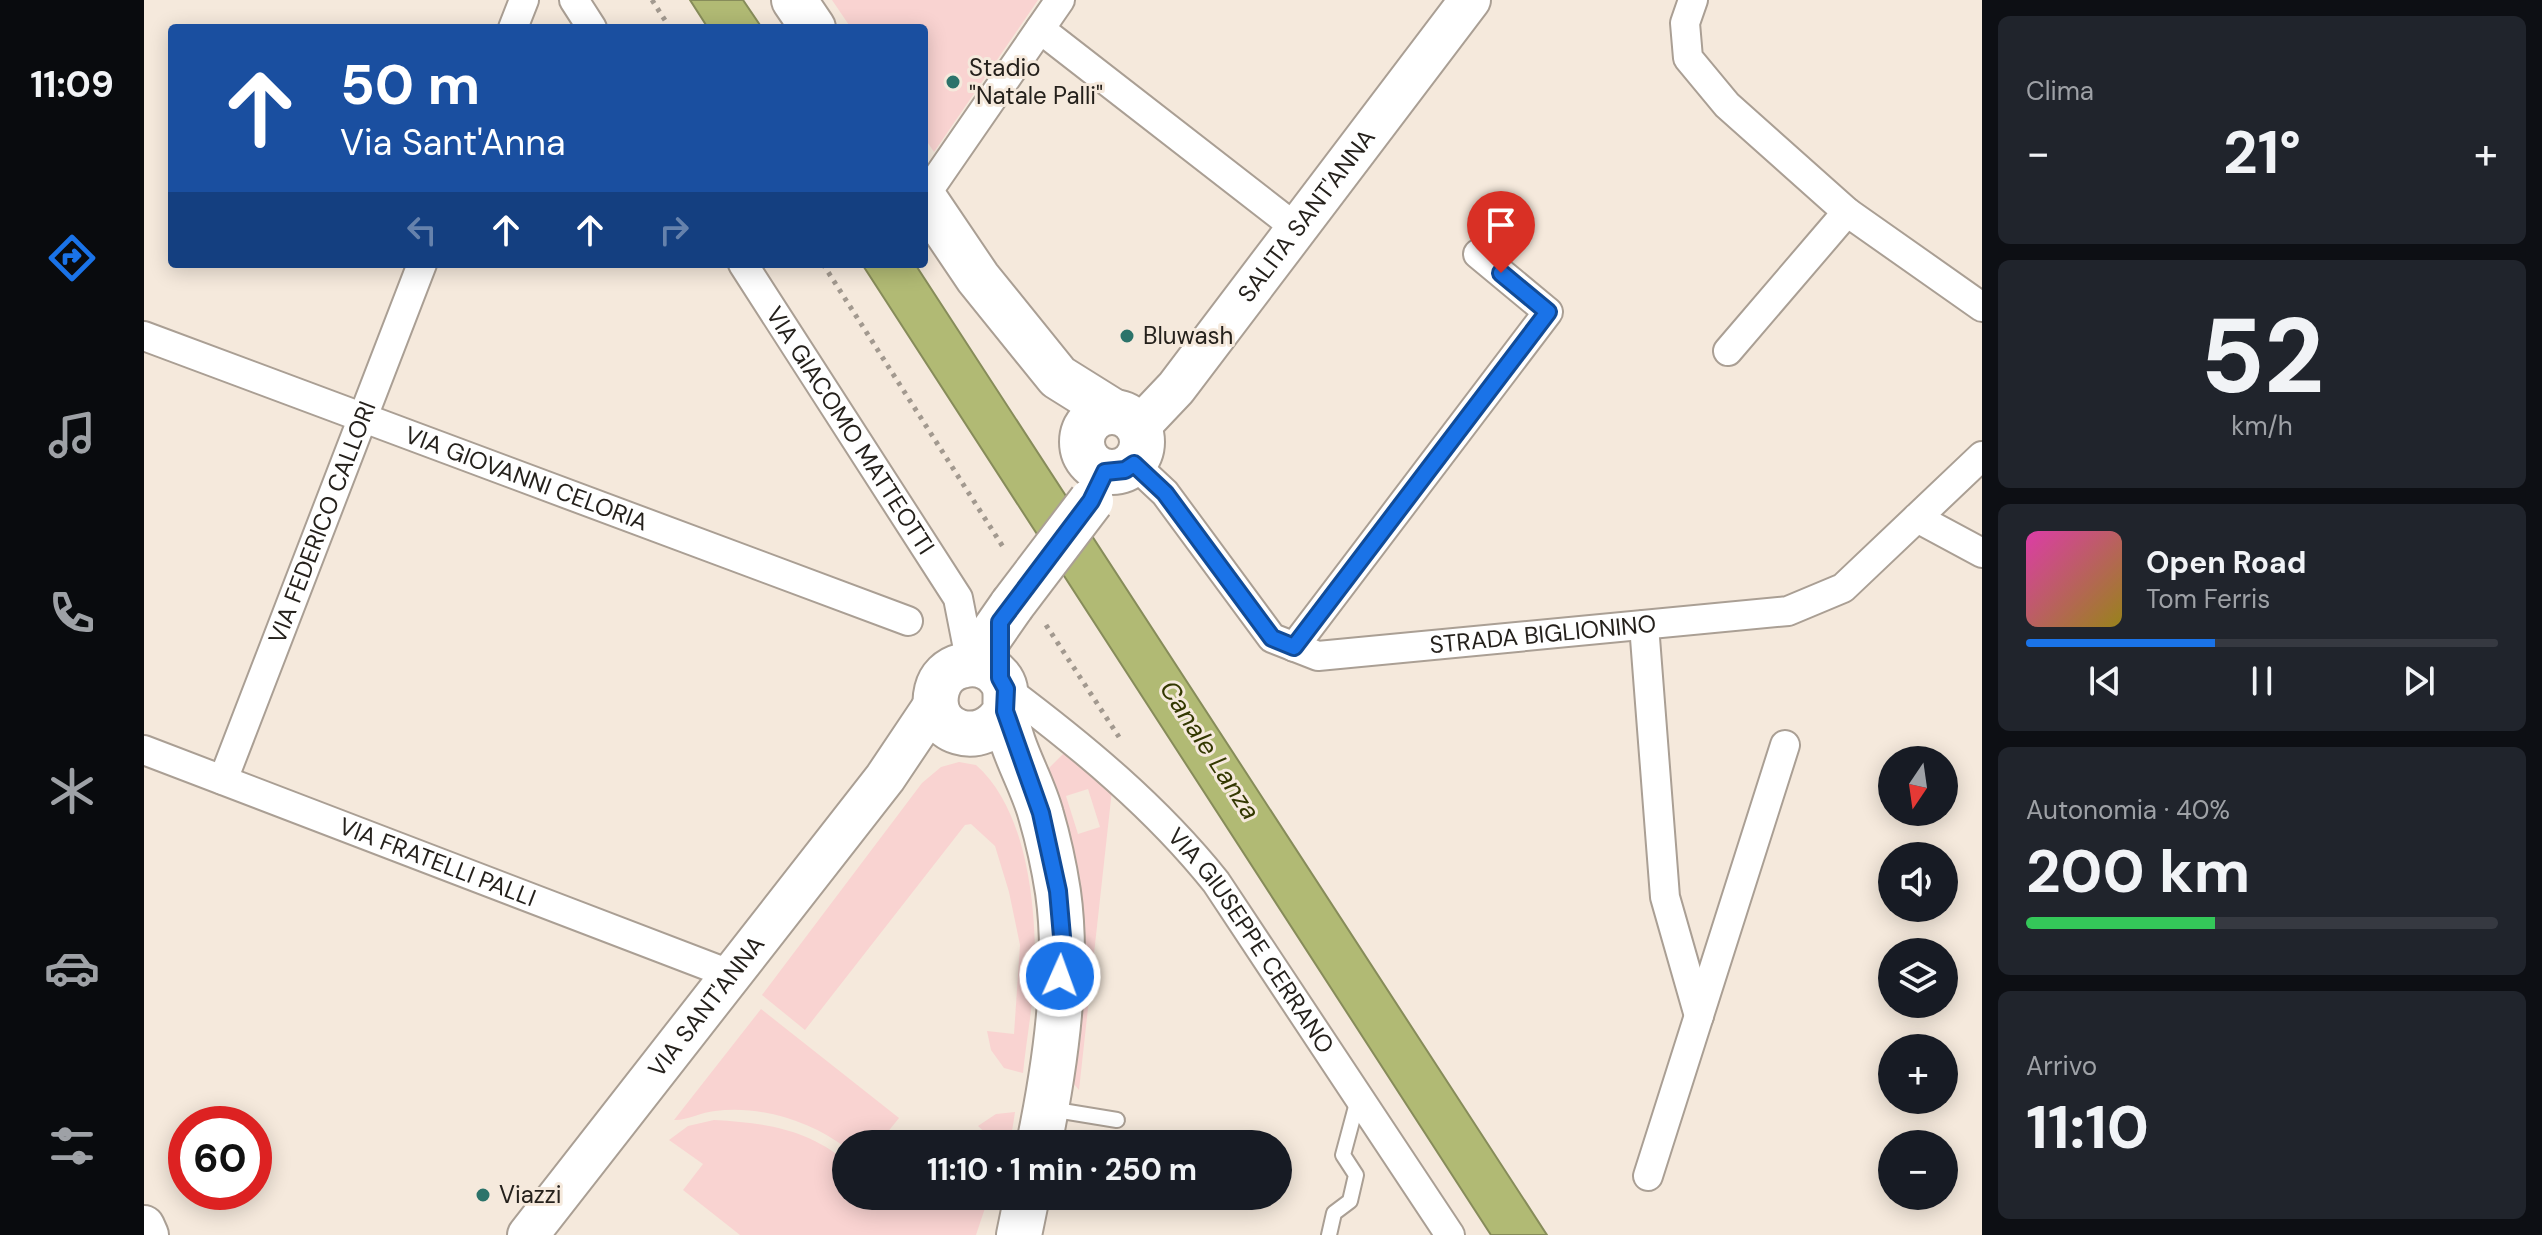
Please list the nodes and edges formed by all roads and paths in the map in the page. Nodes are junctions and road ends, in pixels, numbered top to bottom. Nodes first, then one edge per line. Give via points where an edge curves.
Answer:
1 (524, 0) edge
2 (574, 0) edge
3 (652, 0) edge
4 (794, 0) edge
5 (1060, 0) edge
6 (1470, 0) edge
7 (1693, 0) edge
8 (515, 24) edge
9 (589, 24) edge
10 (667, 24) edge
11 (810, 24) edge
12 (1040, 29) junction
13 (928, 192) edge
14 (928, 204) edge
15 (1847, 212) junction
16 (1296, 228) junction
17 (1478, 254) dead end
18 (420, 268) edge
19 (746, 268) edge
20 (826, 268) edge
21 (1982, 307) edge
22 (144, 336) edge
23 (1728, 351) dead end
24 (363, 417) junction
25 (1111, 451) junction
26 (1982, 456) edge
27 (1917, 518) junction
28 (1982, 553) edge
29 (958, 598) junction
30 (1017, 602) junction
31 (908, 621) dead end
32 (1644, 625) junction
33 (1294, 647) junction
34 (979, 701) junction
35 (1120, 741) dead end
36 (1785, 745) dead end
37 (144, 750) edge
38 (223, 780) junction
39 (732, 975) junction
40 (1699, 1016) junction
41 (1358, 1098) junction
42 (1117, 1120) dead end
43 (1042, 1126) edge
44 (1648, 1176) dead end
45 (1024, 1210) edge
46 (144, 1226) edge
47 (148, 1235) edge
48 (528, 1235) edge
49 (1019, 1235) edge
50 (1329, 1235) edge
51 (1450, 1235) edge

1 - 8 street
2 - 9 street
3 - 10 path
4 - 11 main road
5 - 12 street
6 - 16 main road, SALITA SANT'ANNA
7 - 15 street via 1685,23 1688,58 1727,105
12 - 13 street
12 - 16 street
14 - 25 main road
15 - 21 street
15 - 23 street
16 - 25 main road, SALITA SANT'ANNA via 1176,388
17 - 33 street via 1548,312
18 - 24 street, VIA FEDERICO CALLORI
19 - 29 street, VIA GIACOMO MATTEOTTI
20 - 30 path via 983,512
22 - 24 street, VIA GIOVANNI CELORIA
24 - 31 street, VIA GIOVANNI CELORIA
24 - 38 street, VIA FEDERICO CALLORI
25 - 30 main road, bridge
25 - 33 street, STRADA BIGLIONINO via 1165,493 1272,638
26 - 27 street, STRADA BIGLIONINO
27 - 28 street
27 - 32 street, STRADA BIGLIONINO via 1843,588 1788,611
29 - 30 street via 980,606
29 - 34 street, VIA GIACOMO MATTEOTTI
30 - 34 main road
30 - 35 path via 1115,726
32 - 33 street, STRADA BIGLIONINO via 1318,656
32 - 40 street via 1665,897
34 - 39 main road, VIA SANT'ANNA via 885,778
34 - 41 street, VIA GIUSEPPE CERRANO via 1081,747 1184,841
34 - 43 main road via 1024,771 1041,813 1058,891 1063,948
36 - 40 street
37 - 38 street, VIA FRATELLI PALLI
38 - 39 street, VIA FRATELLI PALLI
39 - 48 main road, VIA SANT'ANNA
40 - 44 street
41 - 50 lane via 1343,1155 1356,1175 1350,1201 1334,1213
41 - 51 street, VIA GIUSEPPE CERRANO
42 - 43 lane
45 - 49 main road
46 - 47 main road

